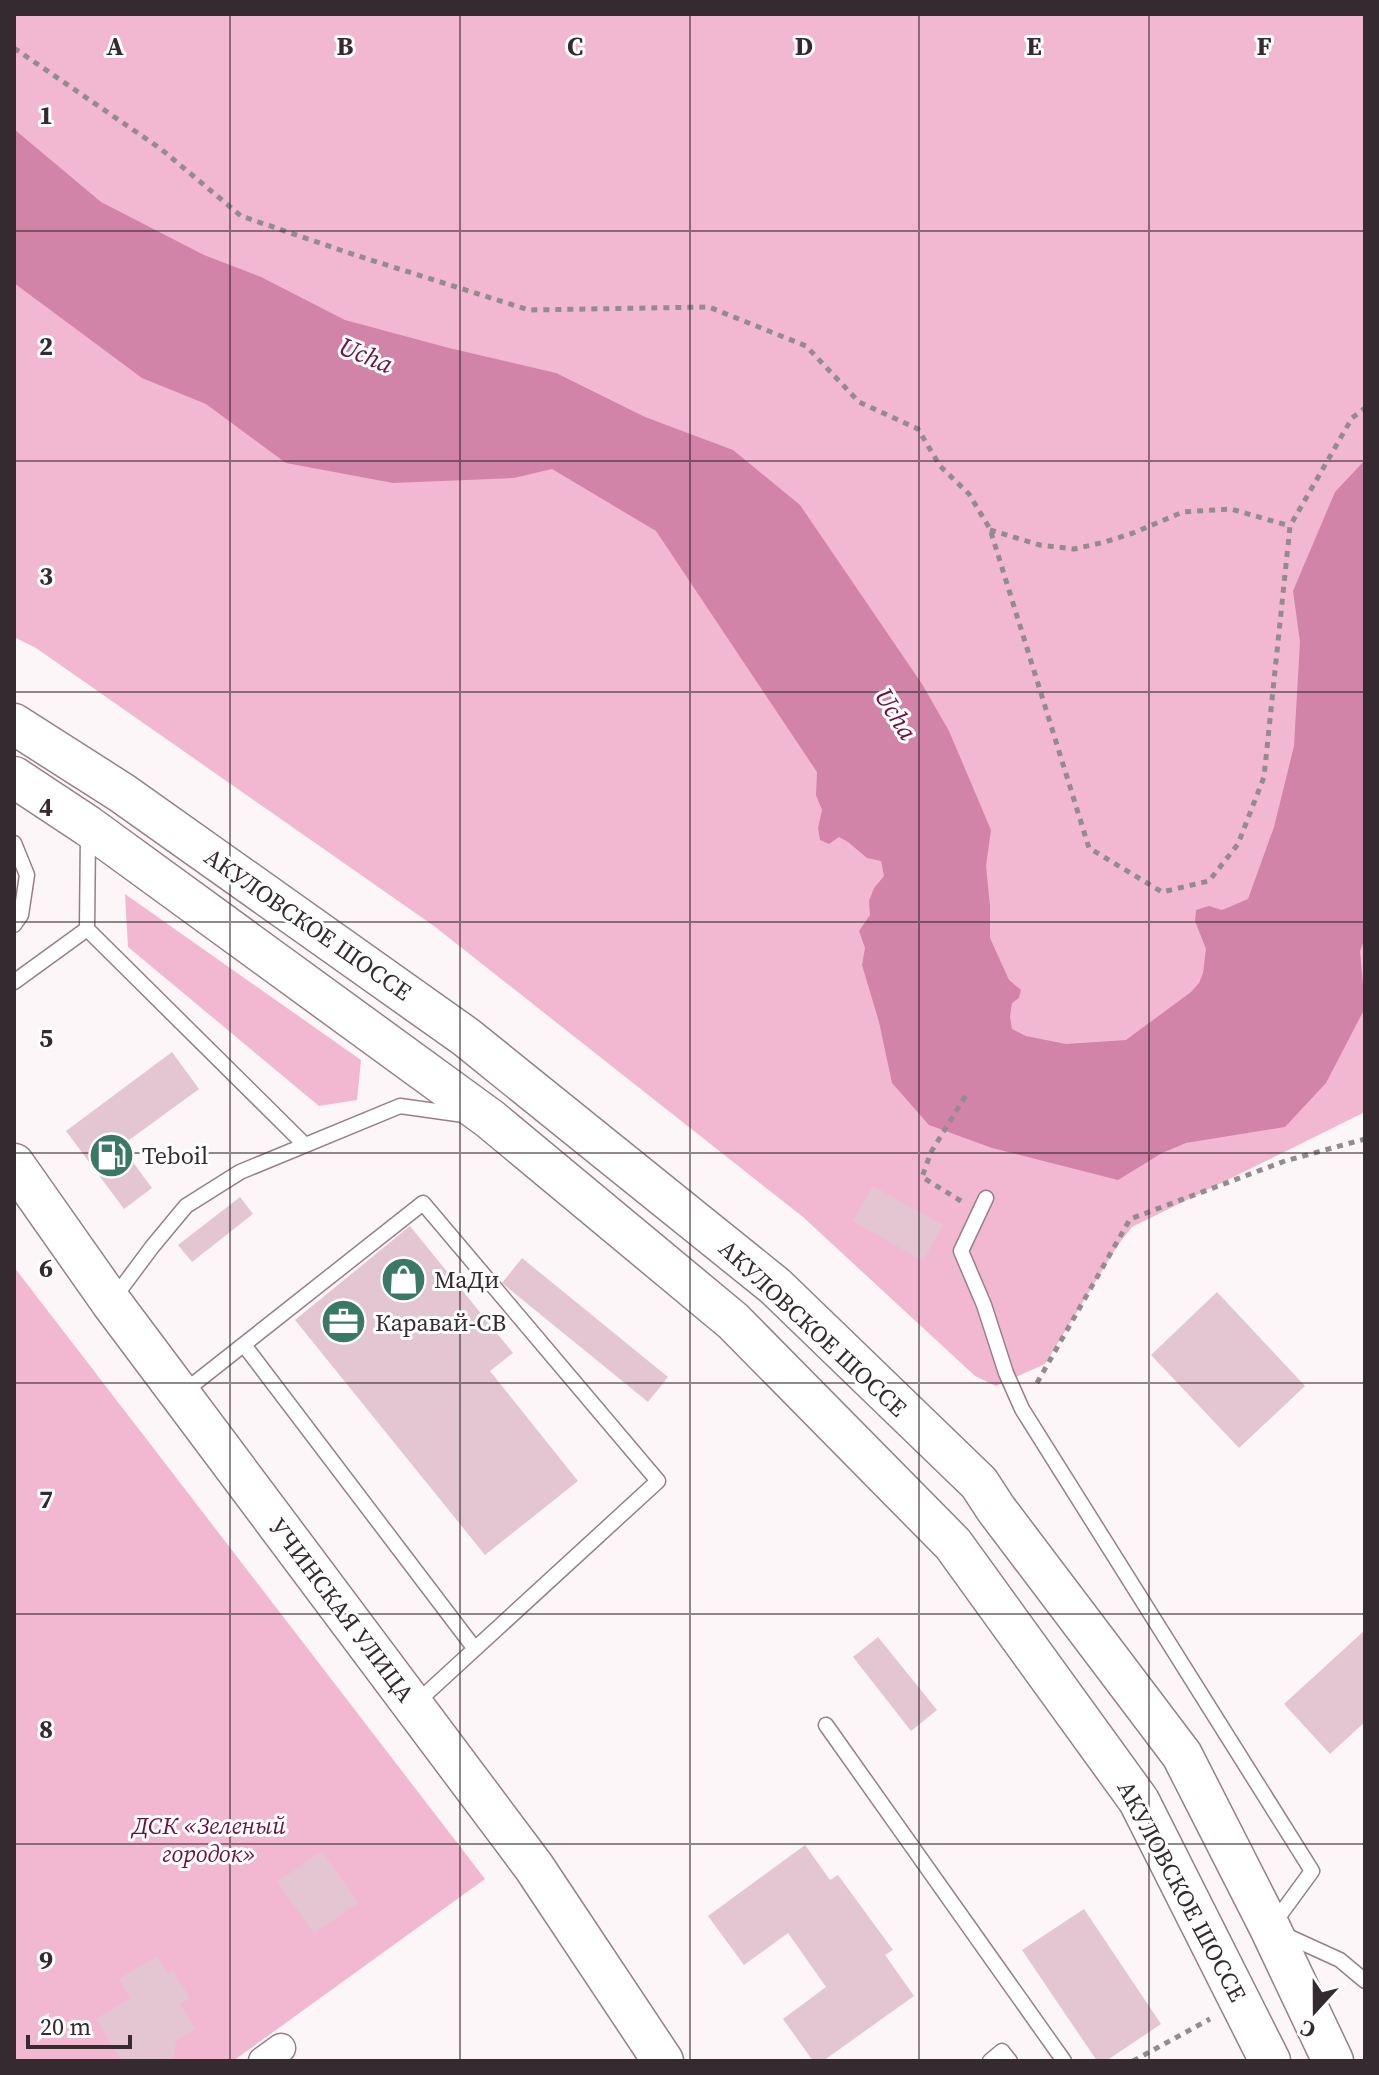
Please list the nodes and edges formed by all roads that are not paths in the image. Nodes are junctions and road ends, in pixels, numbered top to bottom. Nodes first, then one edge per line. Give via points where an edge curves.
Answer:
1 (14, 724) edge
2 (14, 777) edge
3 (88, 826) junction
4 (14, 843) edge
5 (14, 925) edge
6 (87, 929) junction
7 (14, 982) edge
8 (490, 1119) junction
9 (305, 1145) junction
10 (14, 1164) edge
11 (986, 1198) dead end
12 (111, 1302) junction
13 (244, 1345) junction
14 (180, 1395) junction
15 (475, 1649) junction
16 (413, 1706) junction
17 (826, 1725) dead end
18 (1270, 1928) junction
19 (1365, 1981) edge
20 (663, 2061) edge
21 (990, 2061) edge
22 (1010, 2061) edge
23 (1064, 2061) edge
24 (1270, 2061) edge
25 (1333, 2061) edge

1 - 18 main road, АКУЛОВСКОЕ ШОССЕ via 122,793 466,1037 787,1297 979,1483 1182,1755
2 - 3 main road, АКУЛОВСКОЕ ШОССЕ
3 - 6 lane
3 - 8 main road, АКУЛОВСКОЕ ШОССЕ
4 - 5 lane via 27,875 21,915
6 - 7 lane
6 - 9 lane
8 - 9 lane via 400,1106
8 - 24 main road, АКУЛОВСКОЕ ШОССЕ via 733,1321 953,1544 1139,1801
9 - 12 lane via 240,1172 186,1206
10 - 12 main road, УЧИНСКАЯ УЛИЦА
11 - 18 lane via 961,1251 1022,1409 1312,1871
12 - 14 main road, УЧИНСКАЯ УЛИЦА
13 - 14 lane
13 - 15 lane
13 - 15 lane via 423,1203 658,1481
14 - 16 main road, УЧИНСКАЯ УЛИЦА
15 - 16 lane
16 - 20 main road, УЧИНСКАЯ УЛИЦА via 534,1867
17 - 23 lane
18 - 19 lane via 1340,1960
18 - 25 main road, АКУЛОВСКОЕ ШОССЕ
21 - 22 lane via 1002,2051

